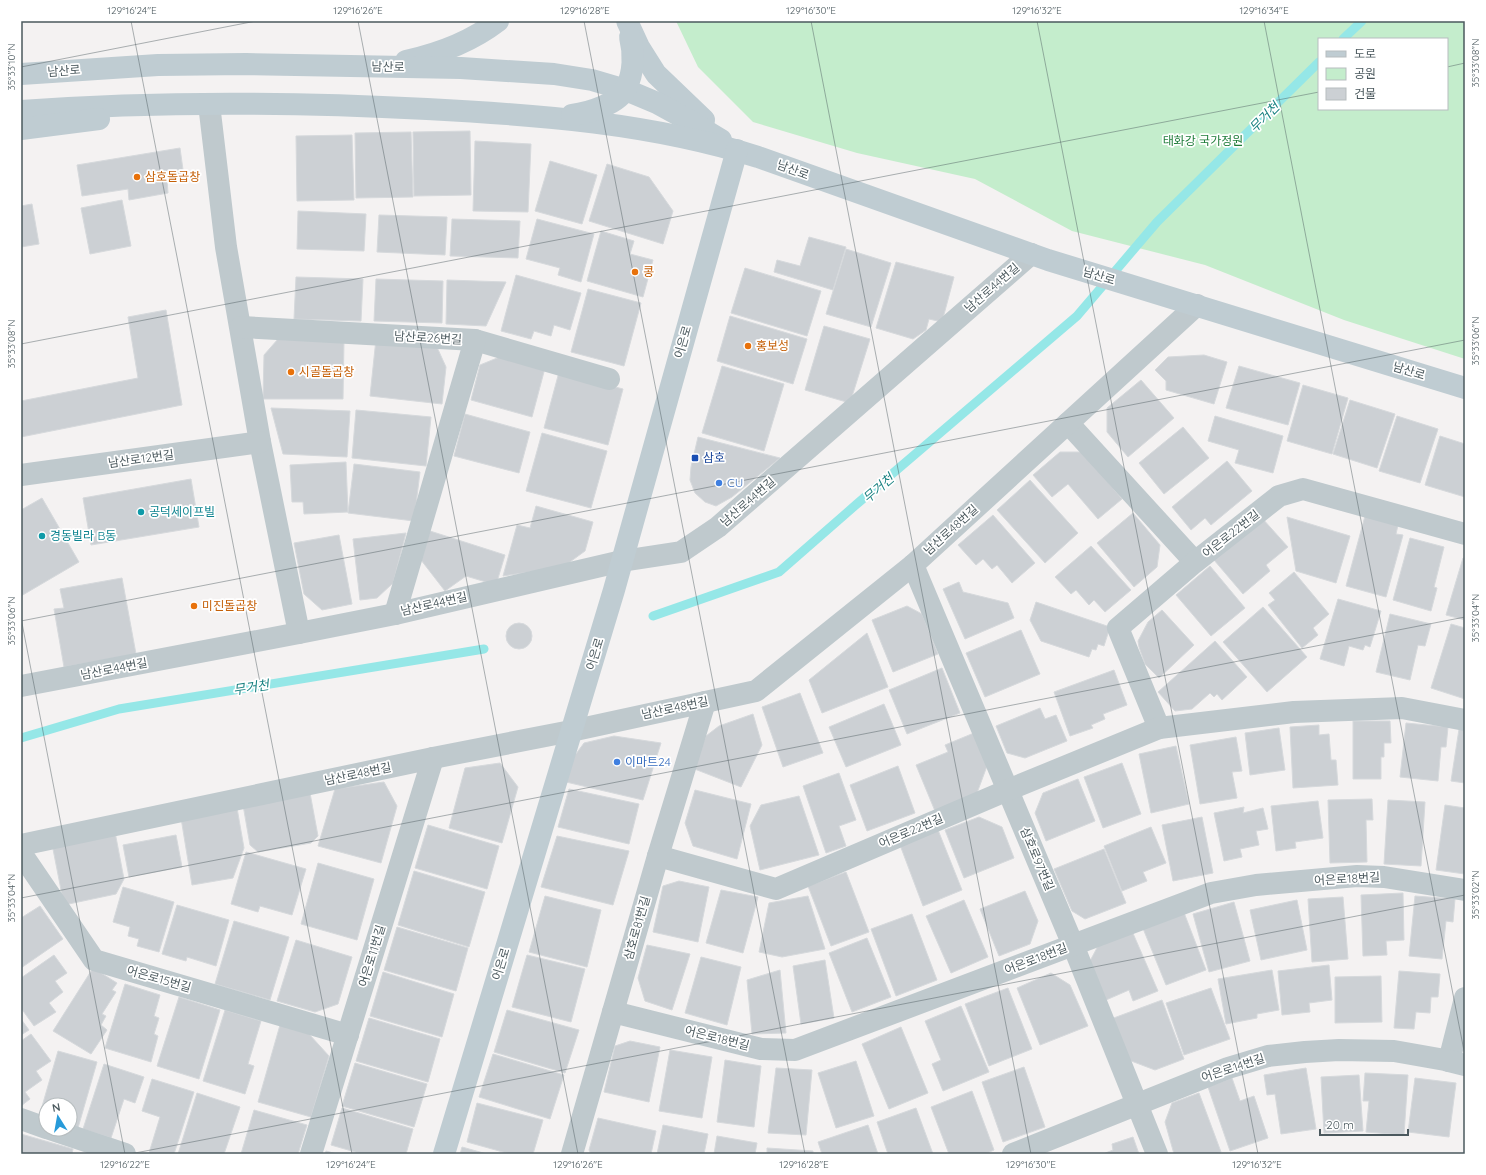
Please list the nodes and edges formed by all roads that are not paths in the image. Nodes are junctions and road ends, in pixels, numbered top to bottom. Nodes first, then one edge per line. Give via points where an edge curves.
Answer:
1 (498, 21) edge
2 (627, 21) edge
3 (379, 66) junction
4 (21, 74) edge
5 (626, 90) junction
6 (208, 104) junction
7 (21, 111) edge
8 (551, 117) junction
9 (21, 129) edge
10 (737, 150) junction
11 (1040, 257) junction
12 (1197, 305) junction
13 (241, 327) junction
14 (476, 340) junction
15 (609, 379) dead end
16 (1465, 388) edge
17 (1068, 423) junction
18 (260, 442) junction
19 (21, 475) edge
20 (1465, 534) edge
21 (622, 561) junction
22 (1195, 562) junction
23 (913, 565) junction
24 (395, 614) junction
25 (299, 633) junction
26 (21, 686) edge
27 (705, 702) junction
28 (1465, 720) edge
29 (1159, 728) junction
30 (571, 731) junction
31 (433, 758) junction
32 (1008, 790) junction
33 (21, 845) edge
34 (21, 853) edge
35 (658, 856) junction
36 (1465, 890) edge
37 (1073, 945) junction
38 (1465, 998) edge
39 (613, 1012) junction
40 (348, 1035) junction
41 (1457, 1063) edge
42 (1136, 1104) junction
43 (21, 1119) edge
44 (38, 1125) edge
45 (74, 1137) edge
46 (125, 1154) edge
47 (311, 1154) edge
48 (444, 1154) edge
49 (572, 1154) edge
50 (1013, 1154) edge
51 (1157, 1154) edge

1 - 3 main road via 472,37 442,50 415,59
2 - 5 main road via 632,48 632,71
2 - 10 main road via 638,47 656,74
3 - 4 main road, 남산로 via 158,65
3 - 5 main road, 남산로 via 554,74 592,80
5 - 8 main road via 608,105 579,114
5 - 10 main road, 남산로 via 657,103
6 - 7 main road, 남산로 via 89,106
6 - 8 main road, 남산로 via 387,107
6 - 9 main road
6 - 13 street via 226,247
8 - 10 main road, 남산로 via 611,124
10 - 11 main road, 남산로
10 - 21 main road, 어은로
11 - 12 main road, 남산로
11 - 21 street, 남산로44번길 via 718,527 681,552
12 - 16 main road, 남산로
12 - 17 street, 남산로48번길
13 - 14 street, 남산로26번길
13 - 18 street
14 - 15 street, 남산로26번길
14 - 24 street, 남산로44번길
17 - 22 street
17 - 23 street, 남산로48번길
18 - 19 street, 남산로12번길
18 - 25 street
20 - 22 street, 어은로22번길 via 1303,489 1279,496
21 - 24 street, 남산로44번길
21 - 30 main road, 어은로
22 - 29 street, 어은로22번길 via 1118,628
23 - 27 street, 남산로48번길 via 756,691
23 - 32 street, 삼호로97번길
24 - 25 street, 남산로44번길
25 - 26 street, 남산로44번길
27 - 30 street, 남산로48번길
27 - 35 street, 삼호로81번길
28 - 29 street, 어은로22번길 via 1402,708 1387,708 1294,712
29 - 32 street, 어은로22번길
30 - 31 street, 남산로48번길
30 - 48 main road, 어은로
31 - 33 street, 남산로48번길
31 - 40 street, 어은로11번길
32 - 35 street, 어은로22번길 via 776,889
32 - 37 street, 삼호로97번길
34 - 40 street, 어은로15번길 via 94,960
35 - 39 street, 삼호로81번길
36 - 37 street, 어은로18번길 via 1384,877 1357,876 1256,885 1211,893
37 - 39 street, 어은로18번길 via 795,1050 761,1049
37 - 42 street, 삼호로97번길
38 - 41 street
39 - 49 street, 삼호로81번길
40 - 47 street, 어은로11번길
41 - 42 street, 어은로14번길 via 1394,1051 1339,1050 1268,1056 1228,1068
42 - 50 street, 어은로14번길
42 - 51 street, 삼호로97번길
43 - 44 street
45 - 46 street

